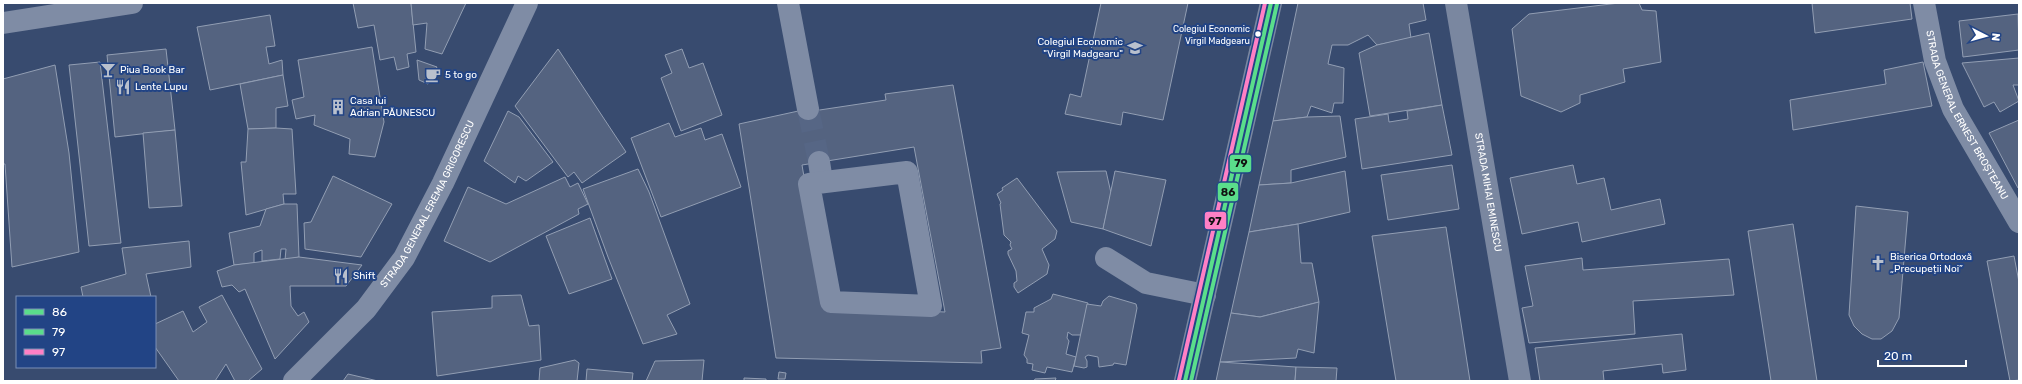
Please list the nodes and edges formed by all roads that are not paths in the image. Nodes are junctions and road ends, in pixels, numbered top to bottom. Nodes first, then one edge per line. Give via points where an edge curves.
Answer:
1 (132, 3) edge
2 (527, 3) edge
3 (788, 3) edge
4 (1271, 3) edge
5 (1456, 3) edge
6 (1924, 3) edge
7 (4, 19) edge
8 (808, 109) tunnel mouth
9 (820, 172) joint
10 (2019, 222) edge
11 (1106, 258) dead end
12 (1204, 295) junction
13 (294, 381) edge
14 (1185, 381) edge
15 (1520, 381) edge

1 - 7 street
2 - 13 street, STRADA GENERAL EREMIA GRIGORESCU via 443,184 404,258 366,309
3 - 8 street
4 - 12 main road
5 - 15 main road, STRADA MIHAI EMINESCU
6 - 10 street, STRADA GENERAL ERNEST BROȘTEANU via 1935,61 1953,109
9 - 9 street via 809,184 831,302 932,306 907,172
11 - 12 street via 1146,283
12 - 14 main road

